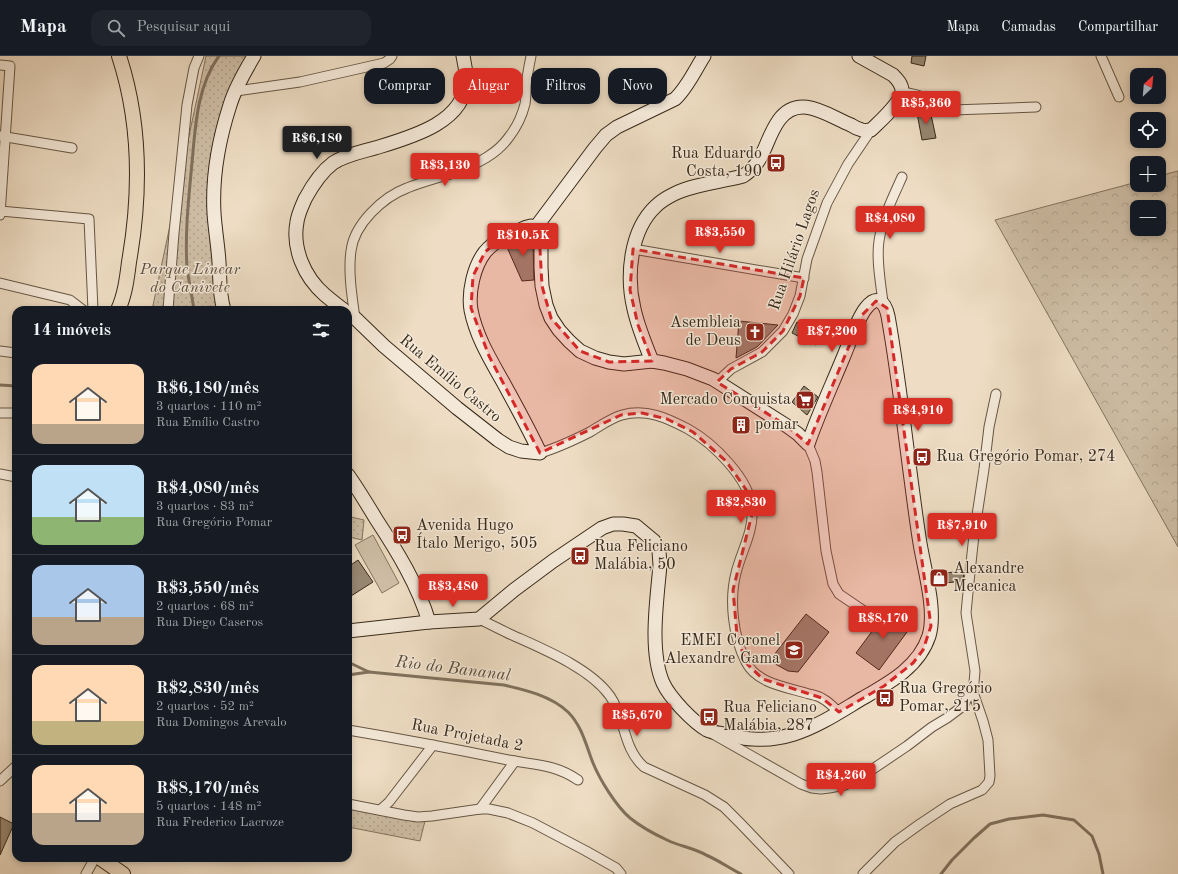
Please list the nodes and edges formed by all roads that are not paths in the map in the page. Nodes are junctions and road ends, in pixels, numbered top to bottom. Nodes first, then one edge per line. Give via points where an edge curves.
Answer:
1 (119, 56) edge
2 (199, 56) edge
3 (254, 56) edge
4 (392, 56) edge
5 (463, 56) edge
6 (531, 56) edge
7 (704, 56) edge
8 (1101, 56) edge
9 (868, 58) edge
10 (0, 64) edge
11 (236, 90) junction
12 (902, 92) junction
13 (1119, 97) dead end
14 (1036, 107) dead end
15 (871, 130) junction
16 (3, 136) edge
17 (72, 148) dead end
18 (902, 177) dead end
19 (0, 211) edge
20 (0, 215) edge
21 (536, 226) junction
22 (633, 249) junction
23 (804, 278) junction
24 (0, 283) edge
25 (883, 303) junction
26 (78, 306) edge
27 (93, 306) edge
28 (119, 306) edge
29 (168, 306) edge
30 (223, 306) edge
31 (339, 306) edge
32 (352, 315) edge
33 (0, 351) edge
34 (12, 352) edge
35 (652, 361) junction
36 (717, 382) junction
37 (996, 394) dead end
38 (0, 413) edge
39 (12, 413) edge
40 (808, 444) junction
41 (540, 453) junction
42 (0, 474) edge
43 (12, 476) edge
44 (352, 481) edge
45 (864, 611) dead end
46 (479, 618) junction
47 (429, 622) junction
48 (352, 631) edge
49 (972, 689) junction
50 (839, 712) junction
51 (352, 731) edge
52 (708, 731) junction
53 (433, 745) junction
54 (515, 761) junction
55 (12, 770) edge
56 (578, 780) dead end
57 (0, 781) edge
58 (352, 805) edge
59 (480, 809) junction
60 (380, 810) junction
61 (93, 862) edge
62 (106, 862) edge
63 (86, 874) edge
64 (123, 874) edge
65 (621, 874) edge
66 (789, 874) edge
67 (863, 874) edge

1 - 28 main road via 132,102 137,174 132,249
2 - 29 street via 194,68 187,105
3 - 11 street
4 - 11 street via 384,63 300,82
5 - 31 street via 466,81 464,92 456,109 449,116 432,128 352,154 334,163 324,170 304,201 295,236 298,252 310,279
6 - 32 street via 525,104 512,133 505,142 476,164 393,194 370,214 361,226 350,251
7 - 21 street via 675,99 606,135
8 - 13 street
9 - 12 street via 893,75
10 - 16 street via 10,66
11 - 30 street via 221,142 214,195
12 - 14 street via 915,94 936,106 952,110
12 - 15 street, Rua Hilário Lagos via 891,110
15 - 22 street via 861,130 815,108 805,106 790,109 772,132 758,162 751,170 742,176 676,193 667,198 656,206 642,225
15 - 23 street, Rua Hilário Lagos via 848,164 827,203
16 - 17 street
16 - 19 street
18 - 25 street via 883,223 879,241
19 - 20 street
19 - 27 street via 89,218
21 - 35 street via 541,241 542,286 551,318 559,330 580,351 595,358 624,364
21 - 41 street via 527,227 499,240 485,252 473,276 471,308 488,356
22 - 23 street
22 - 35 street via 630,274 633,303 638,325
23 - 36 street, Rua Hilário Lagos via 800,296 783,331 762,352 731,369
24 - 26 street via 70,300
25 - 40 street via 873,302 862,315
25 - 50 street via 887,308 897,366 927,576 931,626 923,650 913,663 884,686
32 - 41 street, Rua Emílio Castro via 406,365 498,440 522,451
33 - 34 street
35 - 36 street via 687,369
36 - 40 street via 787,426
37 - 49 street via 973,542 966,612 975,671
38 - 39 street
40 - 45 street via 817,472 832,584 839,594
41 - 50 street via 554,449 621,415 642,413 675,422 710,445 738,475 752,505 752,523 733,590 733,613 746,663 763,679 822,698
42 - 43 street
44 - 47 street via 396,548 419,594
46 - 47 street
46 - 52 street via 575,545 602,528 613,524 636,526 654,541 659,551 655,650 663,684 686,714
46 - 66 street via 543,649 593,679 615,704 631,752 639,763 724,807
47 - 48 street
49 - 52 street via 963,706 948,718 845,786 821,789 801,784
49 - 67 street via 988,740 989,782 982,790 950,804 895,842
50 - 52 street via 815,725 782,737 751,739
51 - 53 street, Rua Projetada 2
53 - 54 street, Rua Projetada 2
53 - 60 street
54 - 56 street, Rua Projetada 2 via 556,768
54 - 59 street
55 - 57 street
58 - 60 street
59 - 60 street via 418,817
59 - 65 street via 508,813 533,823 616,868
61 - 63 street
62 - 64 main road

